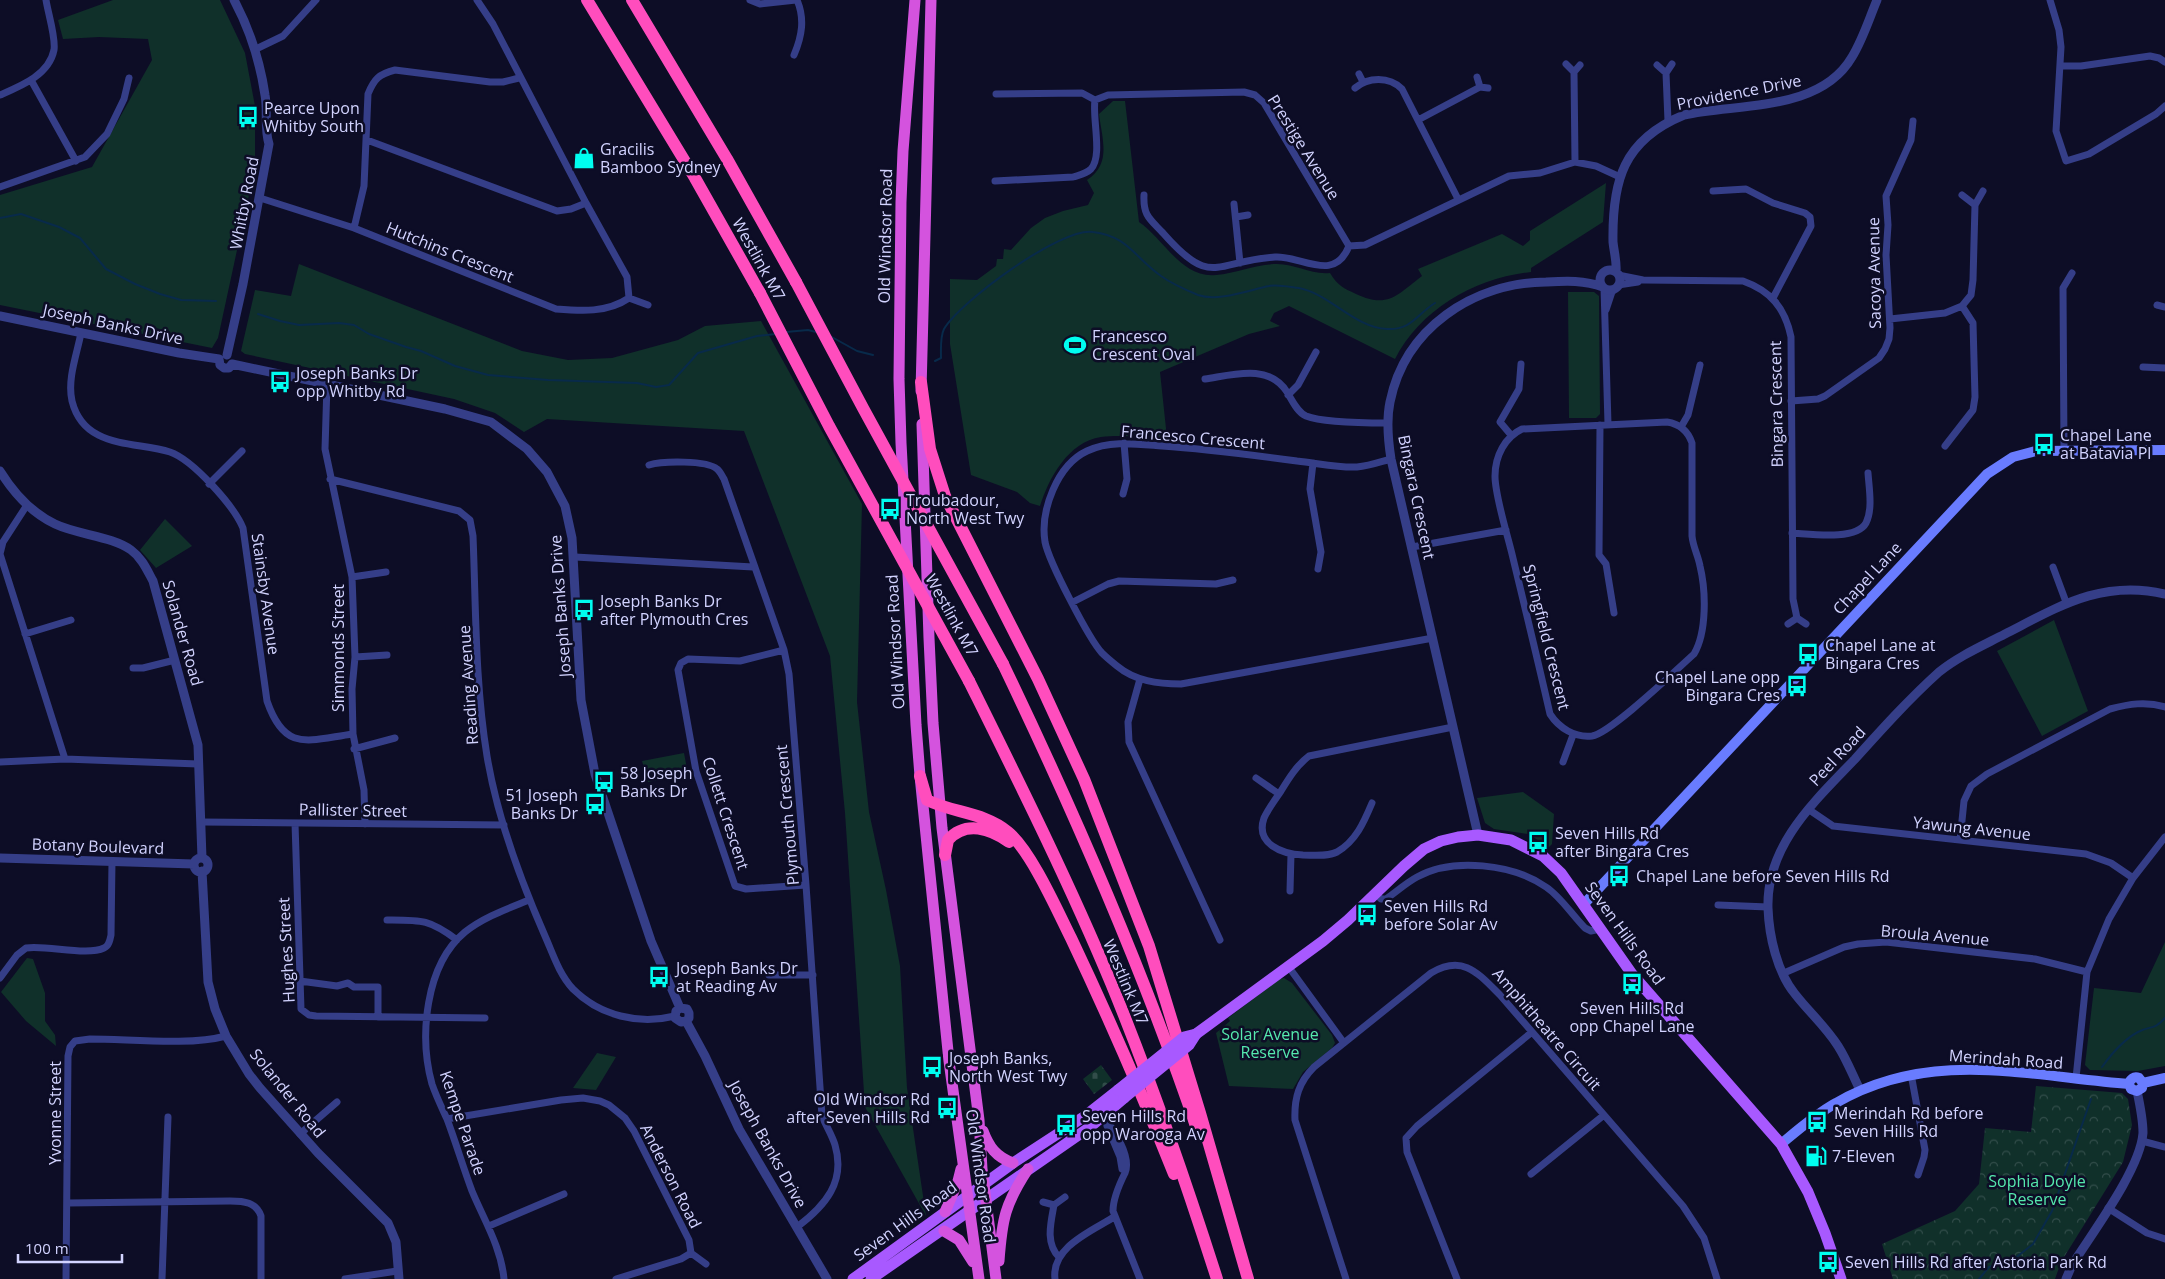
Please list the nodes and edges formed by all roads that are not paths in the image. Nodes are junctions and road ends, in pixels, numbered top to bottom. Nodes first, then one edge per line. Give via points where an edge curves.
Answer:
1 (46, 0) edge
2 (234, 0) edge
3 (316, 0) edge
4 (477, 0) edge
5 (587, 0) edge
6 (632, 0) edge
7 (750, 0) edge
8 (796, 0) edge
9 (915, 0) edge
10 (931, 0) edge
11 (1877, 0) edge
12 (2050, 0) edge
13 (256, 49) junction
14 (794, 55) dead end
15 (2165, 62) edge
16 (1566, 64) dead end
17 (1672, 64) dead end
18 (1580, 65) dead end
19 (1657, 65) dead end
20 (2060, 66) junction
21 (1574, 72) junction
22 (1666, 73) junction
23 (1359, 74) dead end
24 (1477, 77) dead end
25 (128, 78) dead end
26 (519, 78) junction
27 (31, 80) junction
28 (1363, 82) junction
29 (1355, 88) dead end
30 (996, 94) dead end
31 (0, 95) edge
32 (1096, 100) junction
33 (2165, 106) edge
34 (1418, 120) junction
35 (1913, 121) dead end
36 (1668, 122) junction
37 (367, 140) junction
38 (76, 161) junction
39 (1575, 162) junction
40 (1620, 177) junction
41 (995, 181) dead end
42 (0, 187) edge
43 (1713, 191) dead end
44 (1983, 191) dead end
45 (1144, 195) dead end
46 (1962, 195) dead end
47 (260, 198) junction
48 (1458, 199) junction
49 (586, 203) junction
50 (1234, 204) dead end
51 (1975, 205) junction
52 (1248, 215) dead end
53 (1236, 217) junction
54 (354, 228) junction
55 (1349, 246) junction
56 (1240, 263) junction
57 (1611, 273) junction
58 (2072, 273) dead end
59 (1643, 280) junction
60 (1575, 281) junction
61 (1610, 287) junction
62 (629, 298) junction
63 (1773, 298) junction
64 (648, 304) dead end
65 (1962, 306) junction
66 (0, 316) edge
67 (1890, 319) junction
68 (81, 333) junction
69 (1316, 352) dead end
70 (223, 357) junction
71 (1521, 364) dead end
72 (1700, 365) dead end
73 (2143, 367) dead end
74 (2165, 368) edge
75 (1205, 379) dead end
76 (920, 382) junction
77 (327, 384) junction
78 (1288, 394) junction
79 (1791, 401) junction
80 (1387, 423) junction
81 (1608, 424) junction
82 (1600, 425) junction
83 (1681, 427) junction
84 (1511, 434) junction
85 (1124, 443) junction
86 (1945, 446) dead end
87 (2064, 450) junction
88 (2165, 450) edge
89 (242, 451) dead end
90 (1391, 459) junction
91 (1312, 463) junction
92 (649, 465) dead end
93 (0, 471) edge
94 (1868, 473) dead end
95 (330, 479) junction
96 (210, 484) junction
97 (1124, 494) dead end
98 (27, 505) junction
99 (1506, 530) junction
100 (1792, 533) junction
101 (1412, 547) junction
102 (575, 556) junction
103 (754, 567) junction
104 (2052, 567) dead end
105 (1318, 569) dead end
106 (386, 572) dead end
107 (352, 577) junction
108 (1233, 580) dead end
109 (2165, 594) edge
110 (1073, 602) junction
111 (2066, 602) junction
112 (1614, 613) dead end
113 (1797, 618) junction
114 (71, 620) dead end
115 (1788, 624) dead end
116 (1806, 624) dead end
117 (25, 634) junction
118 (1433, 638) junction
119 (784, 650) junction
120 (387, 655) dead end
121 (355, 657) junction
122 (176, 660) junction
123 (133, 668) dead end
124 (1140, 679) junction
125 (2165, 707) edge
126 (1453, 728) junction
127 (353, 734) junction
128 (1573, 734) junction
129 (395, 738) dead end
130 (354, 749) junction
131 (65, 759) junction
132 (0, 762) edge
133 (1563, 762) dead end
134 (198, 764) junction
135 (920, 776) junction
136 (1256, 778) dead end
137 (1279, 794) junction
138 (1372, 803) dead end
139 (940, 806) junction
140 (1808, 808) junction
141 (202, 822) junction
142 (295, 823) junction
143 (365, 824) junction
144 (504, 825) junction
145 (1478, 835) junction
146 (2165, 837) edge
147 (1960, 840) junction
148 (945, 854) junction
149 (1291, 854) junction
150 (0, 858) edge
151 (112, 861) junction
152 (198, 861) junction
153 (2133, 878) junction
154 (806, 885) junction
155 (1290, 891) dead end
156 (1376, 894) junction
157 (529, 900) junction
158 (1054, 902) junction
159 (1584, 904) junction
160 (1718, 905) dead end
161 (1768, 907) junction
162 (387, 920) dead end
163 (1600, 929) junction
164 (458, 940) junction
165 (1220, 940) dead end
166 (1288, 966) junction
167 (2087, 972) junction
168 (1784, 973) junction
169 (769, 975) dead end
170 (813, 975) junction
171 (0, 978) edge
172 (300, 981) junction
173 (680, 1008) junction
174 (675, 1016) junction
175 (378, 1017) junction
176 (428, 1017) junction
177 (485, 1018) dead end
178 (686, 1021) junction
179 (1532, 1032) junction
180 (226, 1036) junction
181 (1344, 1043) junction
182 (1911, 1074) junction
183 (2076, 1078) junction
184 (2165, 1078) edge
185 (2136, 1086) junction
186 (1860, 1090) junction
187 (1118, 1094) junction
188 (337, 1102) dead end
189 (1604, 1115) junction
190 (168, 1116) dead end
191 (1085, 1116) junction
192 (1102, 1116) junction
193 (447, 1119) junction
194 (979, 1120) junction
195 (300, 1134) junction
196 (2142, 1141) junction
197 (1781, 1144) junction
198 (2165, 1147) edge
199 (962, 1153) junction
200 (1014, 1163) junction
201 (1028, 1169) junction
202 (1532, 1174) dead end
203 (1918, 1175) dead end
204 (984, 1184) junction
205 (564, 1194) dead end
206 (966, 1197) junction
207 (1065, 1197) dead end
208 (986, 1200) junction
209 (165, 1201) junction
210 (1043, 1202) dead end
211 (68, 1203) junction
212 (1054, 1205) junction
213 (2108, 1208) junction
214 (945, 1212) junction
215 (968, 1212) junction
216 (1114, 1217) junction
217 (489, 1226) junction
218 (797, 1227) junction
219 (944, 1230) junction
220 (1204, 1239) junction
221 (2165, 1239) edge
222 (691, 1253) junction
223 (1059, 1257) junction
224 (706, 1264) dead end
225 (398, 1275) edge
226 (978, 1275) edge
227 (66, 1279) edge
228 (162, 1279) edge
229 (261, 1279) edge
230 (345, 1279) edge
231 (504, 1279) edge
232 (616, 1279) edge
233 (828, 1279) edge
234 (853, 1279) edge
235 (872, 1279) edge
236 (997, 1279) edge
237 (1055, 1279) edge
238 (1140, 1279) edge
239 (1217, 1279) edge
240 (1244, 1279) edge
241 (1248, 1279) edge
242 (1346, 1279) edge
243 (1457, 1279) edge
244 (1717, 1279) edge
245 (1840, 1279) edge
246 (2066, 1279) edge

1 - 27 street via 54,48 50,62
2 - 13 street, Whitby Road
3 - 13 street via 283,36
4 - 26 street via 493,24
5 - 220 highway, Westlink M7, bridge via 690,169 760,293 969,681 1057,863 1110,983 1161,1110
6 - 240 highway, Westlink M7, bridge via 728,159 1003,664 1060,784 1164,1039 1212,1175
7 - 8 street via 760,4
8 - 14 street via 802,12 801,38
9 - 135 highway, Old Windsor Road via 903,151 900,379 909,611
10 - 76 highway, Old Windsor Road
11 - 36 street, Providence Drive via 1852,58 1841,72 1810,94 1792,100 1703,111
12 - 20 street via 2061,38
13 - 47 street, Whitby Road via 267,106 270,144
15 - 20 street via 2150,56
16 - 21 street
17 - 22 street
18 - 21 street
19 - 22 street
20 - 33 street via 2056,131 2066,161 2089,154
21 - 39 street
22 - 36 street
23 - 28 street
24 - 34 street via 1484,87
25 - 38 street via 124,98 107,134 85,157
26 - 37 street via 490,82 394,70 382,73 374,80 368,94
26 - 49 street
27 - 31 street
27 - 38 street
28 - 29 street
28 - 34 street via 1384,80 1398,85
30 - 32 street via 1082,93
32 - 41 street via 1093,112 1097,151 1092,168 1073,177
32 - 55 street, Prestige Avenue via 1108,95 1244,92 1255,95 1264,103
34 - 48 street
35 - 67 street, Sacoya Avenue via 1911,140 1886,196
36 - 40 street, Providence Drive via 1646,137 1627,161
37 - 49 street via 557,211
37 - 54 street via 364,186
38 - 42 street
39 - 40 street via 1596,166
39 - 48 street via 1540,172 1509,176
40 - 57 street, Providence Drive via 1614,201
43 - 63 street via 1746,189 1810,217 1811,226
44 - 51 street
45 - 56 street via 1144,209 1150,220 1184,256 1197,265 1210,268
46 - 51 street
47 - 54 street, Hutchins Crescent
47 - 70 street, Whitby Road
48 - 55 street via 1365,245
49 - 62 street via 627,277
50 - 53 street
51 - 65 street via 1973,280 1971,295
52 - 53 street
53 - 56 street
54 - 62 street, Hutchins Crescent via 556,309 612,308
55 - 56 street via 1338,261 1320,266 1281,256
57 - 59 street, Bingara Crescent
57 - 60 street, Bingara Crescent
57 - 61 street
57 - 61 street via 1600,281
58 - 87 street via 2063,288
59 - 61 street, Bingara Crescent
59 - 63 street, Bingara Crescent via 1743,281
60 - 61 street, Bingara Crescent
60 - 80 street, Bingara Crescent via 1502,286 1482,293 1439,320 1407,358 1396,380
61 - 81 street via 1606,311
62 - 64 street
63 - 79 street, Bingara Crescent via 1785,315 1791,337
65 - 67 street via 1945,313
65 - 86 street via 1973,323 1975,397 1972,410
66 - 68 street, Joseph Banks Drive
67 - 79 street, Sacoya Avenue via 1889,339 1879,358 1825,396
68 - 70 street, Joseph Banks Drive via 179,353
68 - 96 street, Stainsby Avenue via 71,394 75,408 88,428 114,442 179,456
69 - 78 street via 1298,386
70 - 77 street, Joseph Banks Drive via 231,357 232,364
71 - 84 street via 1519,389 1500,422
72 - 83 street via 1688,416
73 - 74 street
75 - 78 street via 1251,372 1272,378
76 - 139 highway, Old Windsor Road via 929,638
76 - 241 highway via 930,449 945,496 1030,662 1081,772 1149,946
77 - 95 street, Simmonds Street via 325,449
77 - 102 street, Joseph Banks Drive via 445,409 496,425 527,448 554,483 568,516
78 - 80 street via 1306,416 1341,422
79 - 100 street, Bingara Crescent
80 - 90 street, Bingara Crescent
81 - 82 street
81 - 83 street via 1668,422
82 - 84 street via 1539,426
82 - 112 street via 1599,555 1606,564
83 - 128 street via 1690,437 1692,449 1692,536 1702,577 1701,642 1694,654 1610,728 1593,736
84 - 99 street, Springfield Crescent via 1499,455 1495,477
85 - 91 street, Francesco Crescent
85 - 97 street via 1127,479
85 - 110 street, Francesco Crescent via 1102,445 1073,461 1048,503 1045,542 1051,561
87 - 88 main road, Chapel Lane
87 - 159 main road, Chapel Lane via 2036,451 2013,457 1980,480
89 - 96 street
90 - 91 street, Francesco Crescent via 1360,467
90 - 101 street, Bingara Crescent
91 - 105 street via 1311,497 1321,552
92 - 103 street, Plymouth Crescent via 662,461 709,465 718,469
93 - 98 street, Solander Road
94 - 100 street via 1868,516 1860,530 1846,535
95 - 107 street, Simmonds Street
95 - 144 street, Reading Avenue via 459,511 470,520 478,686 487,756
96 - 127 street, Stainsby Avenue via 238,515 243,528 267,701 274,720 287,734 300,741
98 - 117 street via 3,542 0,554
98 - 122 street, Solander Road via 53,524 82,535 116,542 132,550 153,581
99 - 101 street
99 - 128 street, Springfield Crescent via 1550,714
100 - 113 street, Bingara Crescent via 1793,599
101 - 118 street, Bingara Crescent
102 - 103 street
102 - 173 street, Joseph Banks Drive via 581,700 591,759 641,913
103 - 119 street, Plymouth Crescent
104 - 111 street
106 - 107 street
107 - 121 street, Simmonds Street
108 - 110 street via 1216,584 1119,581
109 - 111 street, Peel Road via 2117,590
110 - 124 street, Francesco Crescent via 1102,652 1118,667
111 - 140 street, Peel Road via 1961,656 1941,671
113 - 115 street
113 - 116 street
114 - 117 street
117 - 131 street
118 - 124 street, Francesco Crescent via 1181,684
118 - 126 street, Bingara Crescent
119 - 154 street, Plymouth Crescent via 789,674
119 - 154 street, Collett Crescent via 740,661 688,659 678,670 696,771 735,886 746,889
120 - 121 street
121 - 127 street, Simmonds Street
122 - 123 street
122 - 134 street, Solander Road via 198,745
124 - 165 street via 1128,722 1129,742
125 - 147 street via 2133,704 2110,709 1987,774 1971,786 1964,801
126 - 137 street via 1309,756 1301,762
126 - 145 street, Bingara Crescent
127 - 130 street, Simmonds Street
128 - 133 street
129 - 130 street
130 - 143 street, Simmonds Street via 364,790
131 - 132 street
131 - 134 street
134 - 141 street, Solander Road
135 - 139 highway via 928,800
135 - 199 highway, Old Windsor Road via 948,1061
136 - 137 street
137 - 149 street via 1262,826 1265,839 1272,847
138 - 149 street via 1360,830 1336,852
139 - 148 highway, Old Windsor Road
139 - 158 highway via 981,817 1007,831 1021,846
140 - 147 street, Yawung Avenue via 1833,826
140 - 161 street, Peel Road via 1778,857
141 - 142 street, Pallister Street
141 - 152 street, Solander Road
142 - 143 street, Pallister Street
142 - 172 street, Hughes Street
143 - 144 street, Pallister Street
144 - 157 street, Reading Avenue
145 - 156 main road, Seven Hills Road via 1450,838 1424,849
145 - 159 main road, Seven Hills Road via 1511,840 1543,856 1561,873
146 - 153 street
147 - 153 street, Yawung Avenue via 2086,854 2111,863
148 - 158 highway via 948,840 966,829 979,828 995,833 1020,852
148 - 194 highway, Old Windsor Road
149 - 155 street
150 - 151 street, Botany Boulevard
151 - 152 street, Botany Boulevard
151 - 171 street via 108,946 92,950 26,948
152 - 180 street, Solander Road via 206,859 208,864 202,872 208,982
153 - 167 street via 2109,919
154 - 170 street, Plymouth Crescent
156 - 163 street via 1386,899 1418,876 1441,869 1498,867 1519,873 1546,887 1585,928 1591,931
156 - 166 main road, Seven Hills Road via 1336,930
157 - 164 street, Kempe Parade via 488,917
157 - 174 street, Reading Avenue via 559,969 573,989 588,1001 620,1017 655,1019
158 - 220 highway via 1114,1031 1196,1229
159 - 163 main road, Seven Hills Road
160 - 161 street
161 - 168 street, Peel Road via 1773,944
162 - 164 street via 427,922
163 - 197 main road, Seven Hills Road via 1638,981
164 - 176 street, Kempe Parade via 437,972
166 - 181 street
166 - 187 main road, Seven Hills Road, bridge via 1196,1034 1189,1045
167 - 168 street, Broula Avenue via 2035,959 1886,942 1844,947
167 - 183 street
168 - 186 street, Peel Road via 1793,992 1838,1046
169 - 170 street
170 - 218 street, Plymouth Crescent via 822,1116 835,1145 839,1168 822,1207
172 - 175 street, Hughes Street via 301,1008 309,1015
172 - 175 street via 378,987
173 - 174 street
173 - 178 street via 687,1009 689,1013
174 - 178 street via 678,1021
175 - 176 street, Hughes Street
176 - 177 street, Hughes Street
176 - 193 street, Kempe Parade via 427,1056 433,1085
178 - 218 street, Joseph Banks Drive via 739,1129
179 - 181 street, Amphitheatre Circuit via 1480,974 1467,967 1452,965 1431,973
179 - 189 street, Amphitheatre Circuit
179 - 243 street via 1406,1138 1407,1152
180 - 195 street, Solander Road via 249,1074
180 - 211 street, Yvonne Street via 194,1041 75,1041 68,1056
181 - 242 street, Amphitheatre Circuit via 1305,1076 1294,1103 1295,1120
182 - 183 main road, Merindah Road via 1975,1068
182 - 186 main road, Merindah Road
182 - 203 street via 1924,1150
183 - 185 main road, Merindah Road
184 - 185 main road, Merindah Road
185 - 196 street via 2142,1113
186 - 197 main road, Merindah Road via 1813,1117
187 - 191 main road, Seven Hills Road
187 - 192 main road, Seven Hills Road
188 - 195 street
189 - 202 street
189 - 244 street, Amphitheatre Circuit via 1695,1221 1710,1252
190 - 209 street
191 - 192 main road
191 - 200 main road, Seven Hills Road
192 - 201 main road, Seven Hills Road
192 - 216 street via 1120,1158 1122,1177 1113,1206
193 - 217 street, Kempe Parade
193 - 222 street, Anderson Road via 575,1098 609,1105 625,1118 634,1131 689,1240
194 - 200 highway via 991,1148 999,1157
194 - 204 highway, Old Windsor Road
195 - 225 street, Solander Road via 388,1223 396,1242
196 - 198 street
196 - 213 street via 2133,1168
197 - 245 main road, Seven Hills Road via 1808,1192
199 - 206 highway, Old Windsor Road
199 - 214 highway via 958,1181
200 - 204 main road, Seven Hills Road
201 - 208 main road, Seven Hills Road
201 - 236 highway via 1004,1214
204 - 206 main road, Seven Hills Road
204 - 208 highway, Old Windsor Road
205 - 217 street
206 - 214 main road, Seven Hills Road
206 - 215 highway, Old Windsor Road
207 - 212 street
208 - 215 main road, Seven Hills Road
208 - 236 highway, Old Windsor Road
209 - 211 street
209 - 228 street
209 - 229 street via 238,1201 256,1207 261,1216
210 - 212 street
211 - 227 street, Yvonne Street
212 - 223 street via 1050,1228 1052,1250
213 - 221 street via 2147,1233
213 - 246 street
214 - 234 main road, Seven Hills Road
215 - 219 main road, Seven Hills Road
215 - 226 highway, Old Windsor Road
216 - 223 street via 1070,1245
216 - 238 street
217 - 231 street, Kempe Parade via 500,1255
218 - 233 street, Joseph Banks Drive
219 - 226 highway via 963,1245
219 - 235 main road, Seven Hills Road
220 - 239 highway, Westlink M7
222 - 224 street, Anderson Road
222 - 232 street, Anderson Road
223 - 237 street
225 - 230 street

